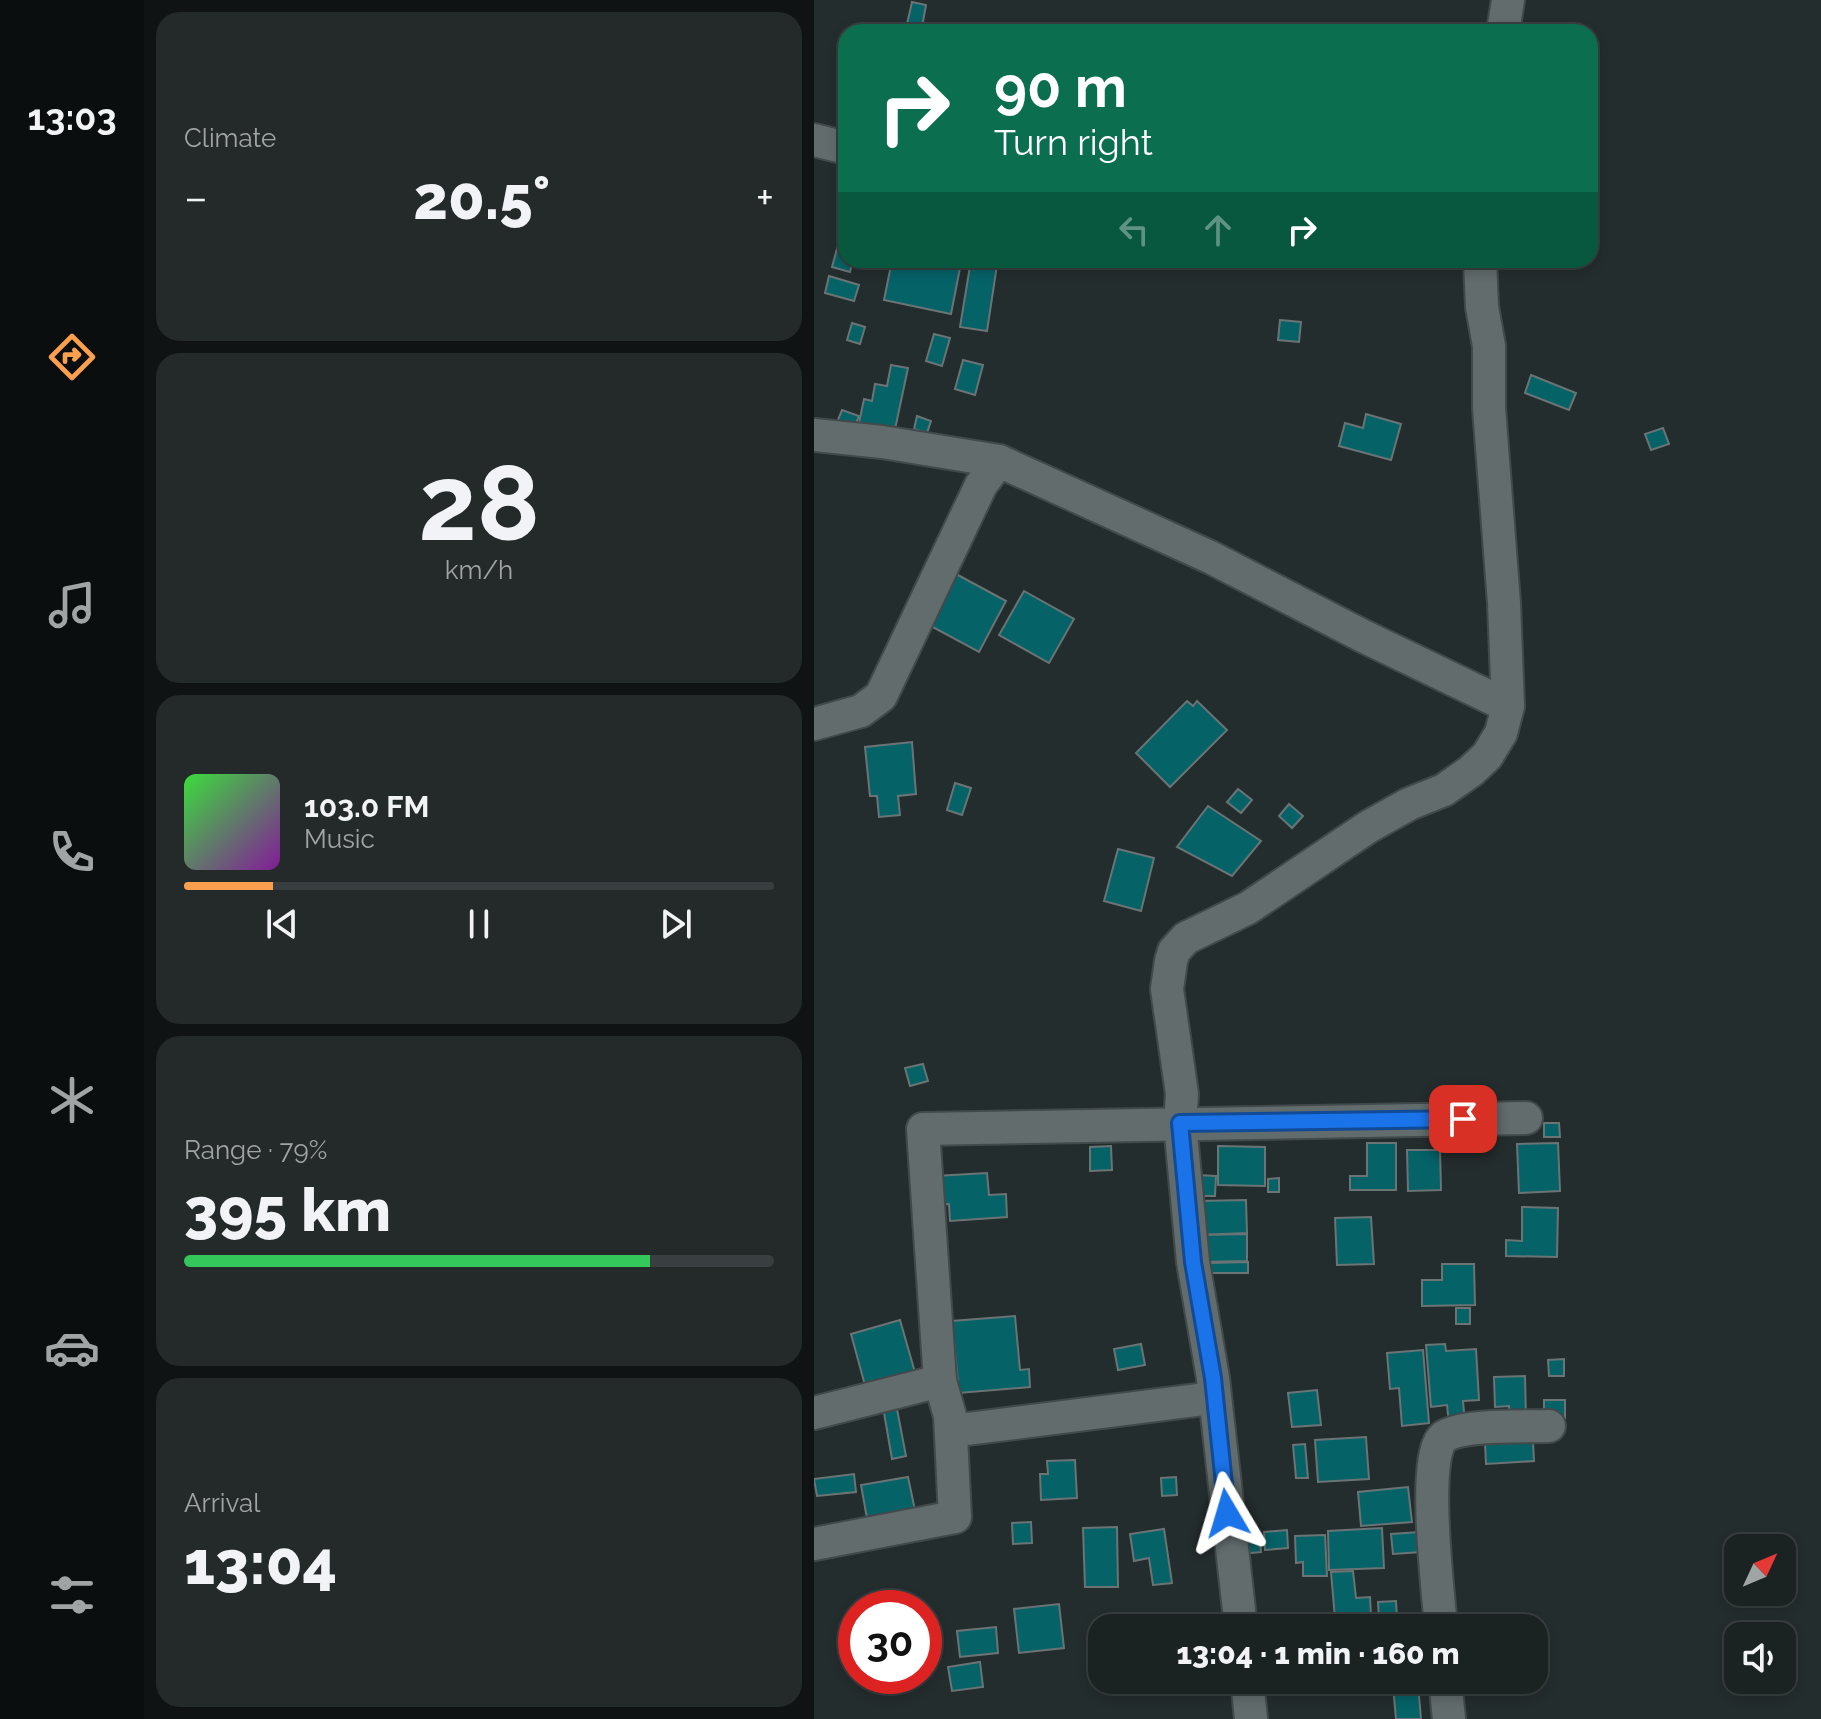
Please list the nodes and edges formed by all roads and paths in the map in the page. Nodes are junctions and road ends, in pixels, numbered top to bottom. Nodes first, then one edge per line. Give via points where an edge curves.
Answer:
1 (1508, 0) edge
2 (1504, 24) edge
3 (814, 140) edge
4 (838, 146) edge
5 (1480, 268) edge
6 (814, 435) edge
7 (999, 461) junction
8 (1508, 706) junction
9 (814, 724) edge
10 (1526, 1118) dead end
11 (1180, 1123) junction
12 (940, 1381) junction
13 (1213, 1398) junction
14 (814, 1413) edge
15 (1549, 1426) dead end
16 (951, 1431) junction
17 (814, 1544) edge
18 (1239, 1614) edge
19 (1440, 1614) edge
20 (1248, 1694) edge
21 (1446, 1694) edge
22 (1251, 1719) edge
23 (1449, 1719) edge

1 - 2 street
3 - 4 street
5 - 8 street
6 - 7 street
7 - 8 street via 1212,558
7 - 9 street via 981,485 881,696 861,711
8 - 11 street via 1501,733 1471,771 1368,827 1248,908 1186,938 1174,951 1167,989 1182,1094
10 - 11 street
11 - 12 street via 923,1129
11 - 13 street
12 - 14 street
12 - 16 street
13 - 16 street
13 - 18 street
15 - 19 street via 1474,1429 1444,1436 1438,1444 1432,1473
16 - 17 street via 955,1517
20 - 22 street
21 - 23 street

